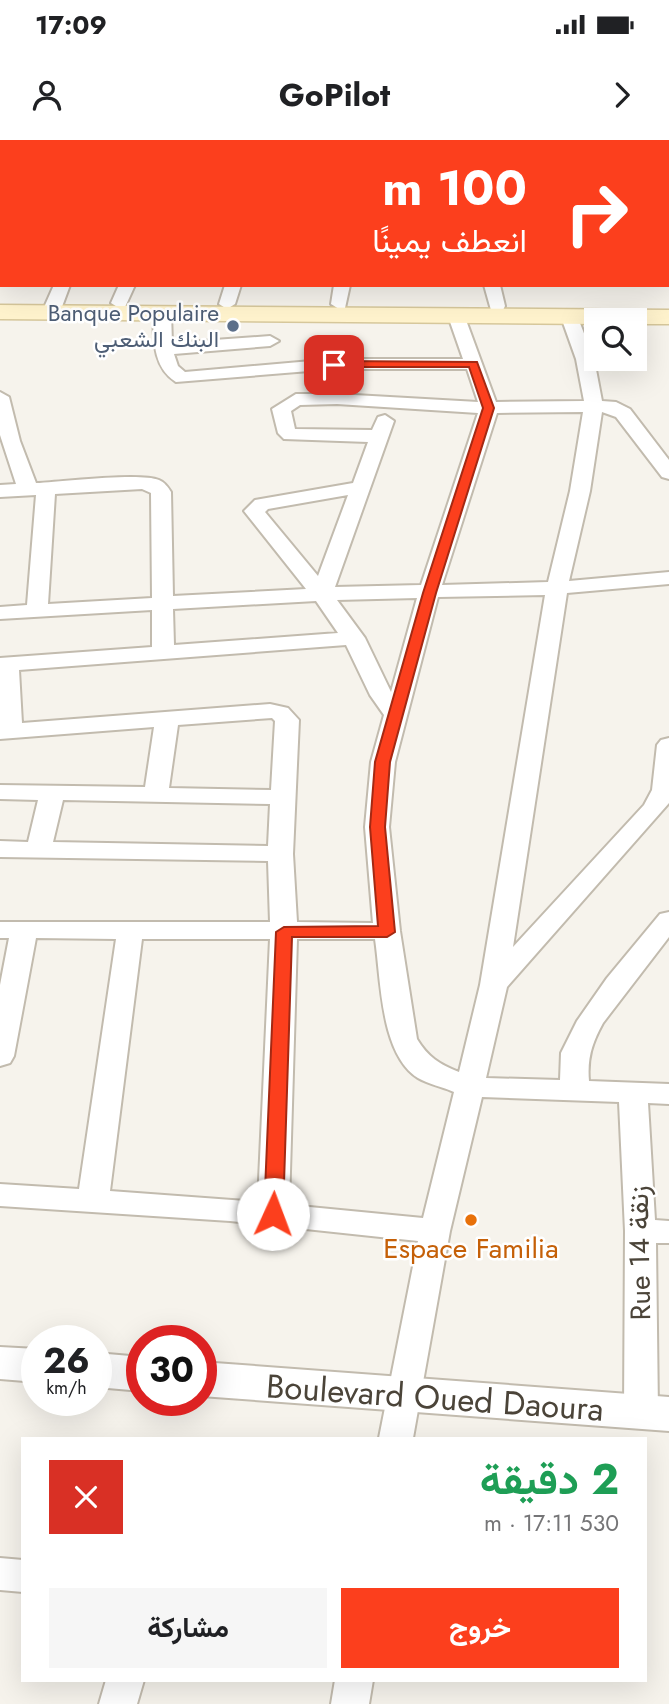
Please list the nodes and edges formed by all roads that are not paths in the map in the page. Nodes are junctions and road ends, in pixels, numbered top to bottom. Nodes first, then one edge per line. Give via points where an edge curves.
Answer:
1 (123, 294) edge
2 (230, 294) edge
3 (341, 295) edge
4 (494, 295) edge
5 (56, 300) edge
6 (0, 302) edge
7 (669, 306) edge
8 (0, 312) edge
9 (162, 313) junction
10 (270, 314) junction
11 (457, 316) junction
12 (570, 317) junction
13 (669, 317) edge
14 (270, 341) junction
15 (165, 349) junction
16 (474, 364) junction
17 (272, 370) junction
18 (0, 397) edge
19 (390, 402) junction
20 (594, 404) junction
21 (489, 408) junction
22 (380, 436) junction
23 (6, 442) edge
24 (669, 473) edge
25 (362, 487) junction
26 (37, 489) junction
27 (0, 491) edge
28 (669, 578) edge
29 (557, 588) junction
30 (322, 593) junction
31 (429, 593) junction
32 (162, 605) junction
33 (37, 612) junction
34 (0, 613) edge
35 (354, 638) junction
36 (163, 653) junction
37 (4, 665) edge
38 (396, 715) junction
39 (167, 719) junction
40 (6, 732) edge
41 (669, 745) edge
42 (0, 792) edge
43 (52, 793) junction
44 (156, 795) junction
45 (282, 797) junction
46 (0, 849) edge
47 (40, 850) junction
48 (280, 855) junction
49 (669, 920) edge
50 (12, 930) edge
51 (130, 931) junction
52 (284, 932) junction
53 (387, 932) junction
54 (494, 985) junction
55 (4, 1014) edge
56 (0, 1056) edge
57 (470, 1087) junction
58 (575, 1091) junction
59 (633, 1093) junction
60 (669, 1094) edge
61 (0, 1195) edge
62 (93, 1201) junction
63 (273, 1214) junction
64 (435, 1231) junction
65 (654, 1231) edge
66 (0, 1363) edge
67 (21, 1365) edge
68 (217, 1380) edge
69 (404, 1395) junction
70 (655, 1413) edge
71 (396, 1437) edge
72 (0, 1574) edge
73 (21, 1576) edge
74 (124, 1682) edge
75 (354, 1682) edge
76 (118, 1704) edge
77 (350, 1704) edge

1 - 2 main road
1 - 5 main road
2 - 3 main road
3 - 4 main road
4 - 7 main road
5 - 6 main road
5 - 8 main road
5 - 9 main road
9 - 10 main road
9 - 15 street
10 - 11 main road
10 - 14 street
11 - 12 main road
11 - 16 street
12 - 13 main road
12 - 20 street
14 - 15 street
14 - 17 street
15 - 17 street via 174,375 182,378
16 - 17 street
16 - 21 street
18 - 23 street
19 - 21 street
19 - 22 street
19 - 22 street via 296,400 281,409 291,435
20 - 21 street
20 - 24 street via 623,413
20 - 29 street
21 - 31 street
22 - 25 street
23 - 26 street
25 - 30 street
25 - 30 street via 262,504 254,511
26 - 27 street
26 - 32 street via 155,485 161,492
26 - 33 street
28 - 29 street
29 - 31 street
29 - 54 street
30 - 31 street
30 - 32 street
30 - 35 street
31 - 38 street
32 - 33 street
32 - 36 street
33 - 34 street
35 - 36 street
35 - 38 street via 381,699
36 - 37 street
37 - 40 street
38 - 53 street via 383,762 377,827
39 - 40 street
39 - 44 street
39 - 45 street via 270,710 280,713 287,720
41 - 54 street via 664,790 654,808
42 - 43 street
43 - 44 street
43 - 47 street
44 - 45 street
45 - 48 street
46 - 47 street
47 - 48 street
48 - 52 street
49 - 58 street via 589,1027 575,1054
50 - 51 street
50 - 55 street
51 - 52 street
51 - 62 street
52 - 53 street
52 - 63 street
53 - 57 street via 403,1039 428,1071
54 - 57 street
55 - 56 street
57 - 58 street
57 - 64 street
58 - 59 street
59 - 60 street
59 - 65 street, Rue 14 زنقة
61 - 62 street
62 - 63 street
63 - 64 street
64 - 69 street
65 - 70 street, Rue 14 زنقة
66 - 67 street
68 - 69 street, Boulevard Oued Daoura
69 - 70 street, Boulevard Oued Daoura
69 - 71 street
72 - 73 street
74 - 76 street
75 - 77 street

